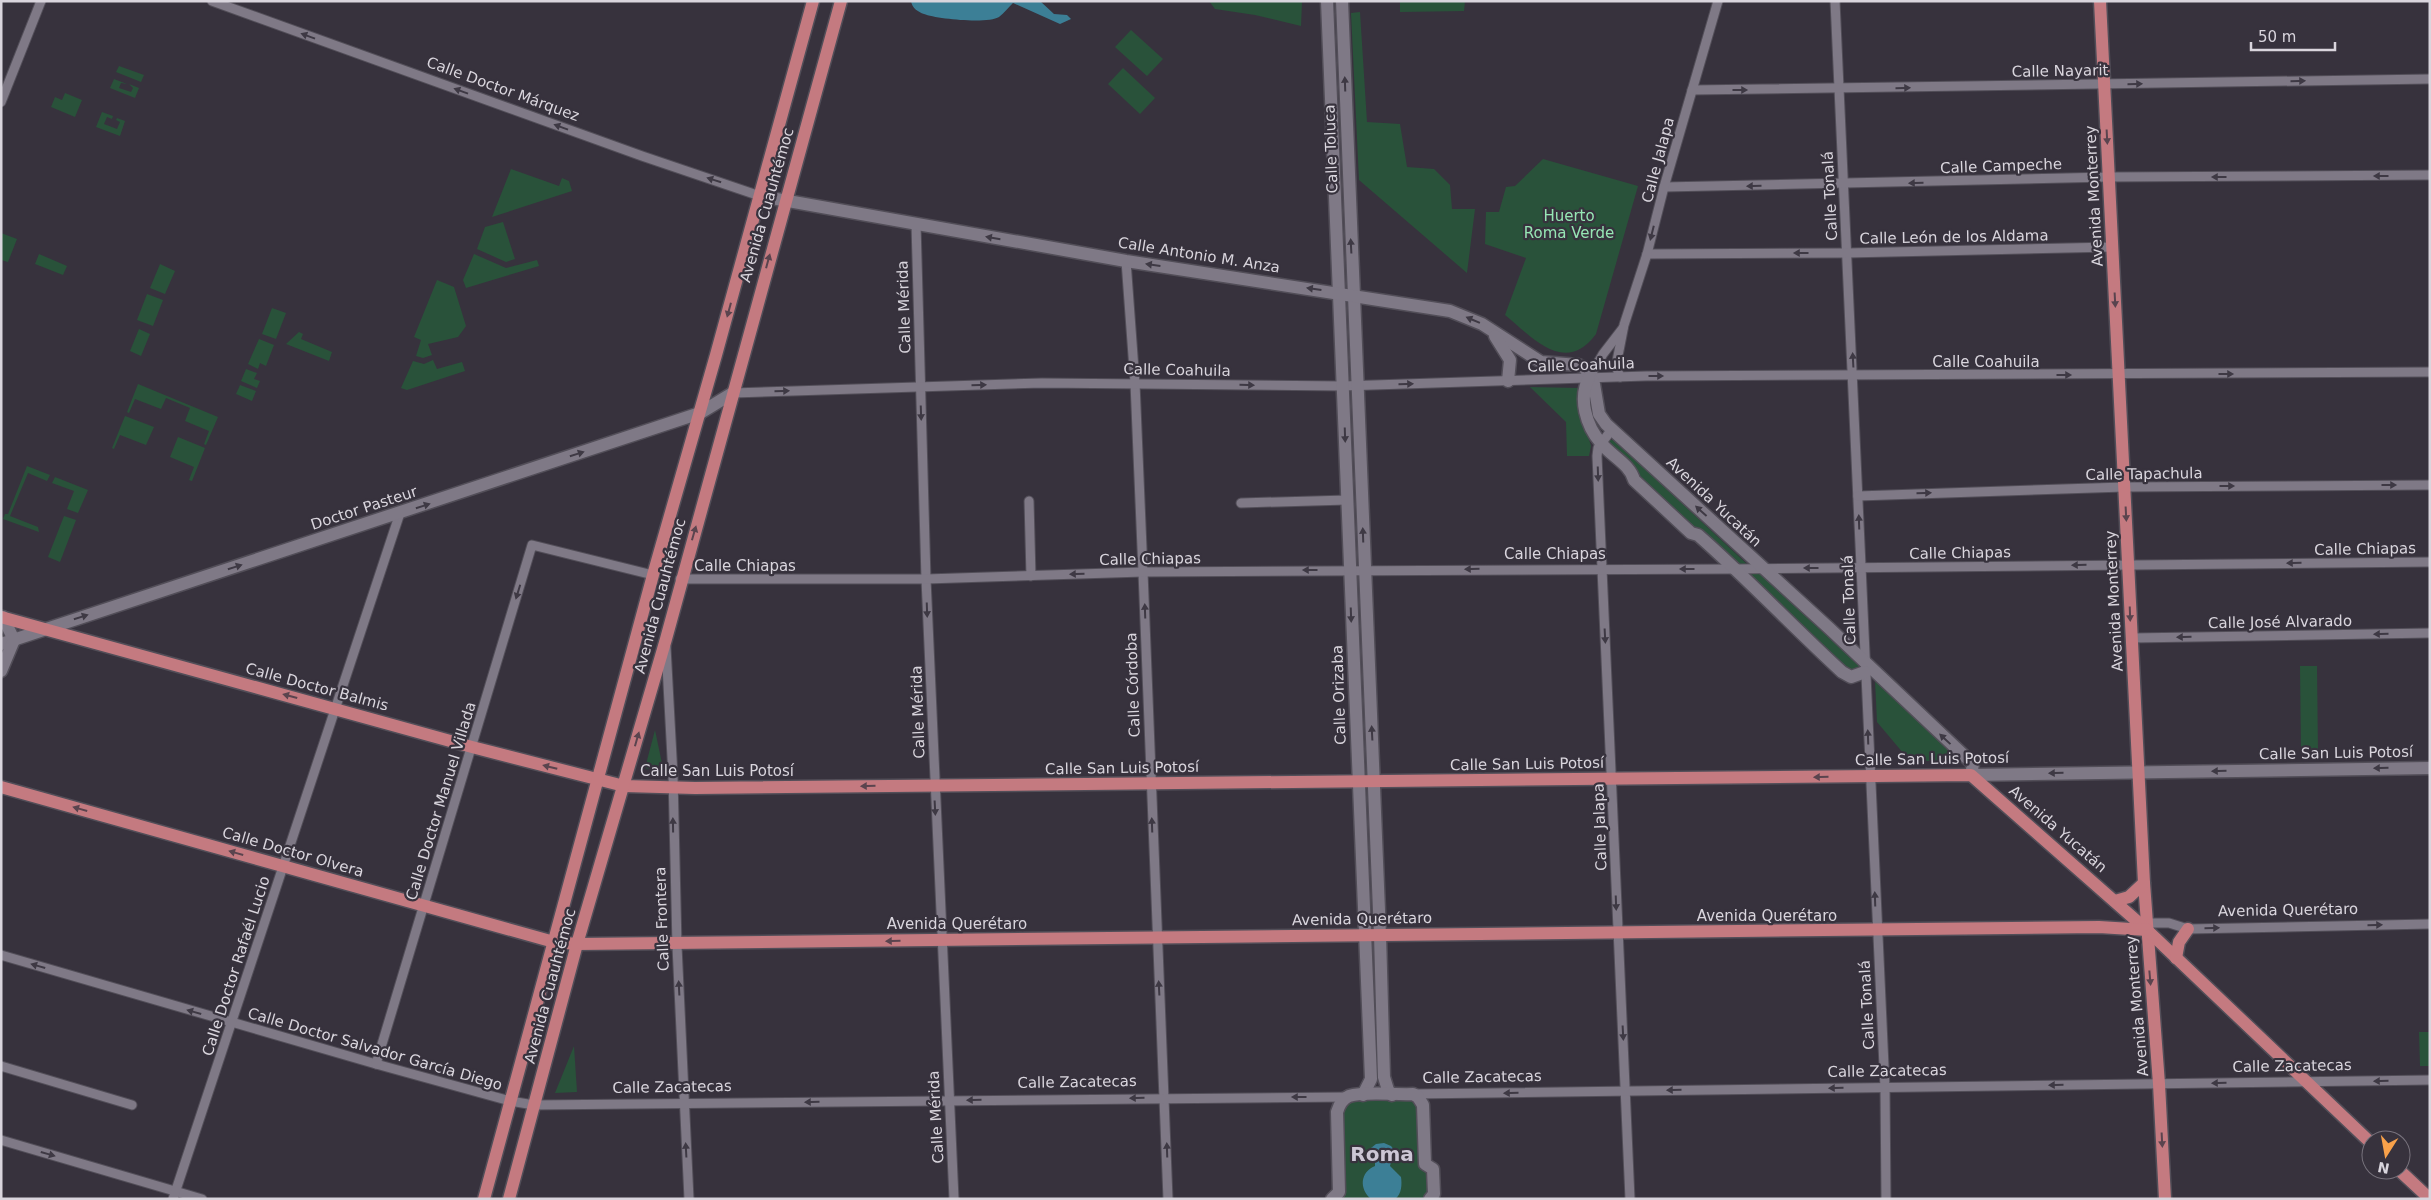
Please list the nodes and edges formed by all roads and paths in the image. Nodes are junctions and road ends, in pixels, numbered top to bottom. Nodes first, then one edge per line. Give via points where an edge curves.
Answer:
1 (41, 1) edge
2 (212, 1) edge
3 (813, 1) edge
4 (841, 1) edge
5 (1327, 1) edge
6 (1342, 1) edge
7 (1718, 1) edge
8 (1835, 1) edge
9 (2100, 1) edge
10 (2430, 79) edge
11 (2104, 84) junction
12 (1838, 89) junction
13 (1692, 90) junction
14 (1, 102) edge
15 (2430, 176) edge
16 (2109, 177) junction
17 (1844, 185) junction
18 (1664, 187) junction
19 (760, 196) junction
20 (785, 200) junction
21 (916, 224) junction
22 (2113, 247) junction
23 (1847, 253) junction
24 (1647, 254) junction
25 (1126, 261) junction
26 (1338, 292) junction
27 (1353, 295) junction
28 (1624, 325) junction
29 (1492, 332) junction
30 (2430, 372) edge
31 (2119, 375) junction
32 (1620, 377) junction
33 (1854, 377) junction
34 (1589, 378) junction
35 (1508, 381) junction
36 (1135, 383) junction
37 (1358, 385) junction
38 (920, 386) junction
39 (1343, 386) junction
40 (733, 393) junction
41 (700, 414) junction
42 (1612, 430) junction
43 (1601, 443) junction
44 (2430, 485) edge
45 (2124, 487) junction
46 (1858, 496) junction
47 (1347, 500) junction
48 (1029, 501) dead end
49 (1241, 503) dead end
50 (400, 513) junction
51 (2430, 562) edge
52 (2128, 565) junction
53 (1602, 568) junction
54 (1762, 568) junction
55 (1861, 568) junction
56 (1736, 569) junction
57 (1350, 570) junction
58 (1364, 570) junction
59 (1143, 572) junction
60 (653, 575) junction
61 (1031, 576) junction
62 (926, 579) junction
63 (680, 580) junction
64 (2, 617) edge
65 (44, 629) junction
66 (2430, 633) edge
67 (2132, 638) junction
68 (666, 639) junction
69 (14, 640) junction
70 (1, 644) edge
71 (1865, 668) junction
72 (1, 670) edge
73 (337, 709) junction
74 (472, 747) junction
75 (2430, 768) edge
76 (2139, 772) junction
77 (1971, 775) junction
78 (1870, 776) junction
79 (597, 779) junction
80 (1612, 779) junction
81 (1374, 781) junction
82 (1358, 782) junction
83 (1150, 784) junction
84 (624, 786) junction
85 (934, 786) junction
86 (1, 788) edge
87 (672, 788) junction
88 (283, 866) junction
89 (2144, 883) junction
90 (2115, 901) junction
91 (424, 905) junction
92 (2430, 924) edge
93 (2147, 926) junction
94 (2188, 929) junction
95 (1876, 931) junction
96 (1618, 933) junction
97 (1364, 935) junction
98 (1380, 935) junction
99 (1156, 938) junction
100 (941, 940) junction
101 (554, 942) junction
102 (677, 943) junction
103 (577, 944) junction
104 (1, 955) edge
105 (2176, 958) junction
106 (232, 1023) junction
107 (376, 1064) junction
108 (1, 1066) edge
109 (2430, 1080) edge
110 (2305, 1082) junction
111 (2159, 1084) junction
112 (1885, 1088) junction
113 (1625, 1090) junction
114 (1413, 1094) junction
115 (1363, 1095) junction
116 (1392, 1095) junction
117 (1348, 1096) junction
118 (1166, 1098) junction
119 (948, 1100) junction
120 (510, 1101) junction
121 (684, 1103) junction
122 (132, 1105) dead end
123 (534, 1105) junction
124 (2361, 1135) edge
125 (1, 1140) edge
126 (2410, 1180) edge
127 (175, 1195) edge
128 (202, 1199) edge
129 (484, 1199) edge
130 (509, 1199) edge
131 (689, 1199) edge
132 (954, 1199) edge
133 (1168, 1199) edge
134 (1332, 1199) edge
135 (1430, 1199) edge
136 (1630, 1199) edge
137 (1886, 1199) edge
138 (2165, 1199) edge
139 (2430, 1199) edge

1 - 14 street
19 -> 2 street, Calle Doctor Márquez
3 - 19 main road, Avenida Cuauhtémoc
4 - 20 main road, Avenida Cuauhtémoc
5 - 26 street, Calle Toluca
27 -> 6 street, Calle Toluca
7 - 13 street, Calle Jalapa
8 - 12 street, Calle Tonalá
9 - 11 main road, Avenida Monterrey
11 -> 10 street, Calle Nayarit
12 -> 11 street, Calle Nayarit
11 -> 16 main road, Avenida Monterrey
13 -> 12 street, Calle Nayarit
12 - 17 street, Calle Tonalá
13 - 18 street, Calle Jalapa
15 -> 16 street, Calle Campeche
16 -> 17 street, Calle Campeche
16 - 22 main road, Avenida Monterrey
17 -> 18 street, Calle Campeche
17 - 23 street, Calle Tonalá
18 -> 24 street, Calle Jalapa
19 - 20 street, Calle Doctor Márquez
19 -> 41 main road, Avenida Cuauhtémoc
20 - 21 street, Calle Antonio M. Anza
40 -> 20 main road, Avenida Cuauhtémoc
25 -> 21 street, Calle Antonio M. Anza
21 - 38 street, Calle Mérida
22 - 23 street, Calle León de los Aldama
22 -> 31 main road, Avenida Monterrey
23 -> 24 street, Calle León de los Aldama
33 -> 23 street, Calle Tonalá
24 - 28 street, Calle Jalapa
26 -> 25 street, Calle Antonio M. Anza
25 - 36 street, Calle Córdoba
26 - 27 street, Calle Antonio M. Anza
26 - 39 street, Calle Orizaba
29 -> 27 street, Calle Antonio M. Anza via 1476,321 1450,311
27 - 37 street, Calle Orizaba
28 - 32 street, Calle Jalapa via 1616,366
28 - 34 street, Calle Jalapa
29 - 34 street, Calle Antonio M. Anza via 1541,362 1585,368
29 - 35 street via 1510,360
31 -> 30 street, Calle Coahuila
33 -> 31 street, Calle Coahuila
31 - 45 main road, Avenida Monterrey
32 -> 33 street, Calle Coahuila
32 - 34 street, Calle Coahuila
33 - 46 street, Calle Tonalá
34 - 35 street, Calle Coahuila
34 - 42 street, Avenida Yucatán via 1594,384 1599,414
34 - 43 street via 1584,405 1590,426
37 -> 35 street, Calle Coahuila
38 -> 36 street, Calle Coahuila
36 -> 39 street, Calle Coahuila
36 - 59 street, Calle Córdoba
37 - 39 street, Calle Coahuila
58 -> 37 street, Calle Orizaba
40 -> 38 street, Calle Coahuila
38 -> 62 street, Calle Mérida
39 -> 47 street, Calle Orizaba
40 - 41 street, Doctor Pasteur
63 -> 40 main road, Avenida Cuauhtémoc
50 -> 41 street, Doctor Pasteur
41 - 60 main road, Avenida Cuauhtémoc
42 - 43 street
54 -> 42 street, Avenida Yucatán
43 -> 53 street, Calle Jalapa via 1598,456
43 - 56 street via 1632,473 1634,480 1691,534 1698,535
45 -> 44 street, Calle Tapachula
46 -> 45 street, Calle Tapachula
45 -> 52 main road, Avenida Monterrey
55 -> 46 street, Calle Tonalá
47 - 49 street
47 - 57 street, Calle Orizaba
48 - 61 street
65 -> 50 street, Doctor Pasteur
50 - 73 street, Calle Doctor Rafaél Lucio
51 -> 52 street, Calle Chiapas
52 -> 55 street, Calle Chiapas
52 -> 67 main road, Avenida Monterrey
56 -> 53 street, Calle Chiapas
53 -> 58 street, Calle Chiapas
53 -> 80 street, Calle Jalapa
55 -> 54 street, Calle Chiapas
54 - 56 street, Calle Chiapas
54 - 71 street, Avenida Yucatán
55 - 71 street, Calle Tonalá
56 - 71 street via 1788,624 1842,672 1851,677
57 - 58 street, Calle Chiapas
57 -> 59 street, Calle Chiapas
57 -> 82 street, Calle Orizaba
81 -> 58 street, Calle Orizaba
59 -> 61 street, Calle Chiapas
83 -> 59 street, Calle Córdoba
60 -> 74 street, Calle Doctor Manuel Villada via 532,545
60 - 79 main road, Avenida Cuauhtémoc
61 - 62 street, Calle Chiapas
62 - 63 street, Calle Chiapas
62 -> 85 street, Calle Mérida
63 - 68 main road, Avenida Cuauhtémoc
64 - 65 main road, Calle Doctor Balmis
64 - 69 street
65 - 69 street, Doctor Pasteur
73 -> 65 main road, Calle Doctor Balmis
66 -> 67 street, Calle José Alvarado
67 - 76 main road, Avenida Monterrey
84 -> 68 main road, Avenida Cuauhtémoc
68 - 87 street, Calle Frontera
69 - 70 street, Doctor Pasteur
69 - 72 street
77 -> 71 street, Avenida Yucatán via 1973,764
78 -> 71 street, Calle Tonalá
73 - 74 main road, Calle Doctor Balmis
73 - 88 street, Calle Doctor Rafaél Lucio
79 -> 74 main road, Calle Doctor Balmis
74 - 91 street, Calle Doctor Manuel Villada
75 -> 76 street, Calle San Luis Potosí
76 -> 77 street, Calle San Luis Potosí
76 - 89 main road, Avenida Monterrey
77 - 78 main road, Calle San Luis Potosí
77 - 90 main road, Avenida Yucatán
78 -> 80 main road, Calle San Luis Potosí
95 -> 78 street, Calle Tonalá
79 - 84 main road, Calle Doctor Balmis
79 - 101 main road, Avenida Cuauhtémoc
80 - 81 main road, Calle San Luis Potosí
80 -> 96 street, Calle Jalapa
81 - 82 main road, Calle San Luis Potosí
81 - 98 street, Calle Orizaba
82 - 83 main road, Calle San Luis Potosí
82 - 97 street, Calle Orizaba
83 - 85 main road, Calle San Luis Potosí
99 -> 83 street, Calle Córdoba
84 - 87 main road, Calle San Luis Potosí
84 - 103 main road, Avenida Cuauhtémoc
85 -> 87 main road, Calle San Luis Potosí
85 -> 100 street, Calle Mérida
88 -> 86 main road, Calle Doctor Olvera
102 -> 87 street, Calle Frontera
88 - 91 main road, Calle Doctor Olvera
88 - 106 street, Calle Doctor Rafaél Lucio
89 - 90 main road via 2129,898
89 - 93 main road, Avenida Monterrey
90 - 93 main road, Avenida Yucatán
91 - 101 main road, Calle Doctor Olvera
91 - 107 street, Calle Doctor Manuel Villada
94 -> 92 street, Avenida Querétaro
93 - 94 street, Avenida Querétaro via 2168,923
93 - 95 main road, Avenida Querétaro
93 - 105 main road, Avenida Yucatán
93 -> 111 main road, Avenida Monterrey
94 - 105 main road via 2179,942
95 - 96 main road, Avenida Querétaro
95 - 112 street, Calle Tonalá
96 - 98 main road, Avenida Querétaro
96 -> 113 street, Calle Jalapa
97 - 98 main road, Avenida Querétaro
97 - 99 main road, Avenida Querétaro
97 - 115 street, Calle Orizaba via 1371,1079
98 - 116 street, Calle Orizaba via 1384,1077
99 - 100 main road, Avenida Querétaro
118 -> 99 street, Calle Córdoba
100 -> 102 main road, Avenida Querétaro
100 - 119 street, Calle Mérida
101 - 103 main road, Calle Doctor Olvera
101 - 120 main road, Avenida Cuauhtémoc
102 - 103 main road, Avenida Querétaro
121 -> 102 street, Calle Frontera
103 - 123 main road, Avenida Cuauhtémoc
106 -> 104 street, Calle Doctor Salvador García Diego
105 - 110 main road
106 - 107 street, Calle Doctor Salvador García Diego
106 - 127 street, Calle Doctor Rafaél Lucio
107 - 120 street, Calle Doctor Salvador García Diego
108 - 122 street
109 -> 110 street, Calle Zacatecas
110 -> 111 street, Calle Zacatecas
110 - 124 main road
111 -> 112 street, Calle Zacatecas
111 -> 138 main road, Avenida Monterrey
112 -> 113 street, Calle Zacatecas
112 - 137 street, Calle Tonalá
113 -> 114 street, Calle Zacatecas
113 - 136 street, Calle Jalapa
114 - 116 street, Calle Zacatecas
114 - 135 street via 1423,1105 1426,1164 1433,1169 1434,1194
115 - 116 street, Calle Zacatecas
115 - 117 street, Calle Zacatecas
117 -> 118 street, Calle Zacatecas
117 - 134 street via 1337,1112 1339,1192
118 -> 119 street, Calle Zacatecas
133 -> 118 street, Calle Córdoba
119 -> 121 street, Calle Zacatecas
119 - 132 street, Calle Mérida
120 - 123 street, Calle Doctor Salvador García Diego
120 - 129 main road, Avenida Cuauhtémoc
121 - 123 street, Calle Zacatecas
131 -> 121 street, Calle Frontera
123 - 130 main road, Avenida Cuauhtémoc
125 -> 127 street
126 - 139 main road
127 - 128 street

